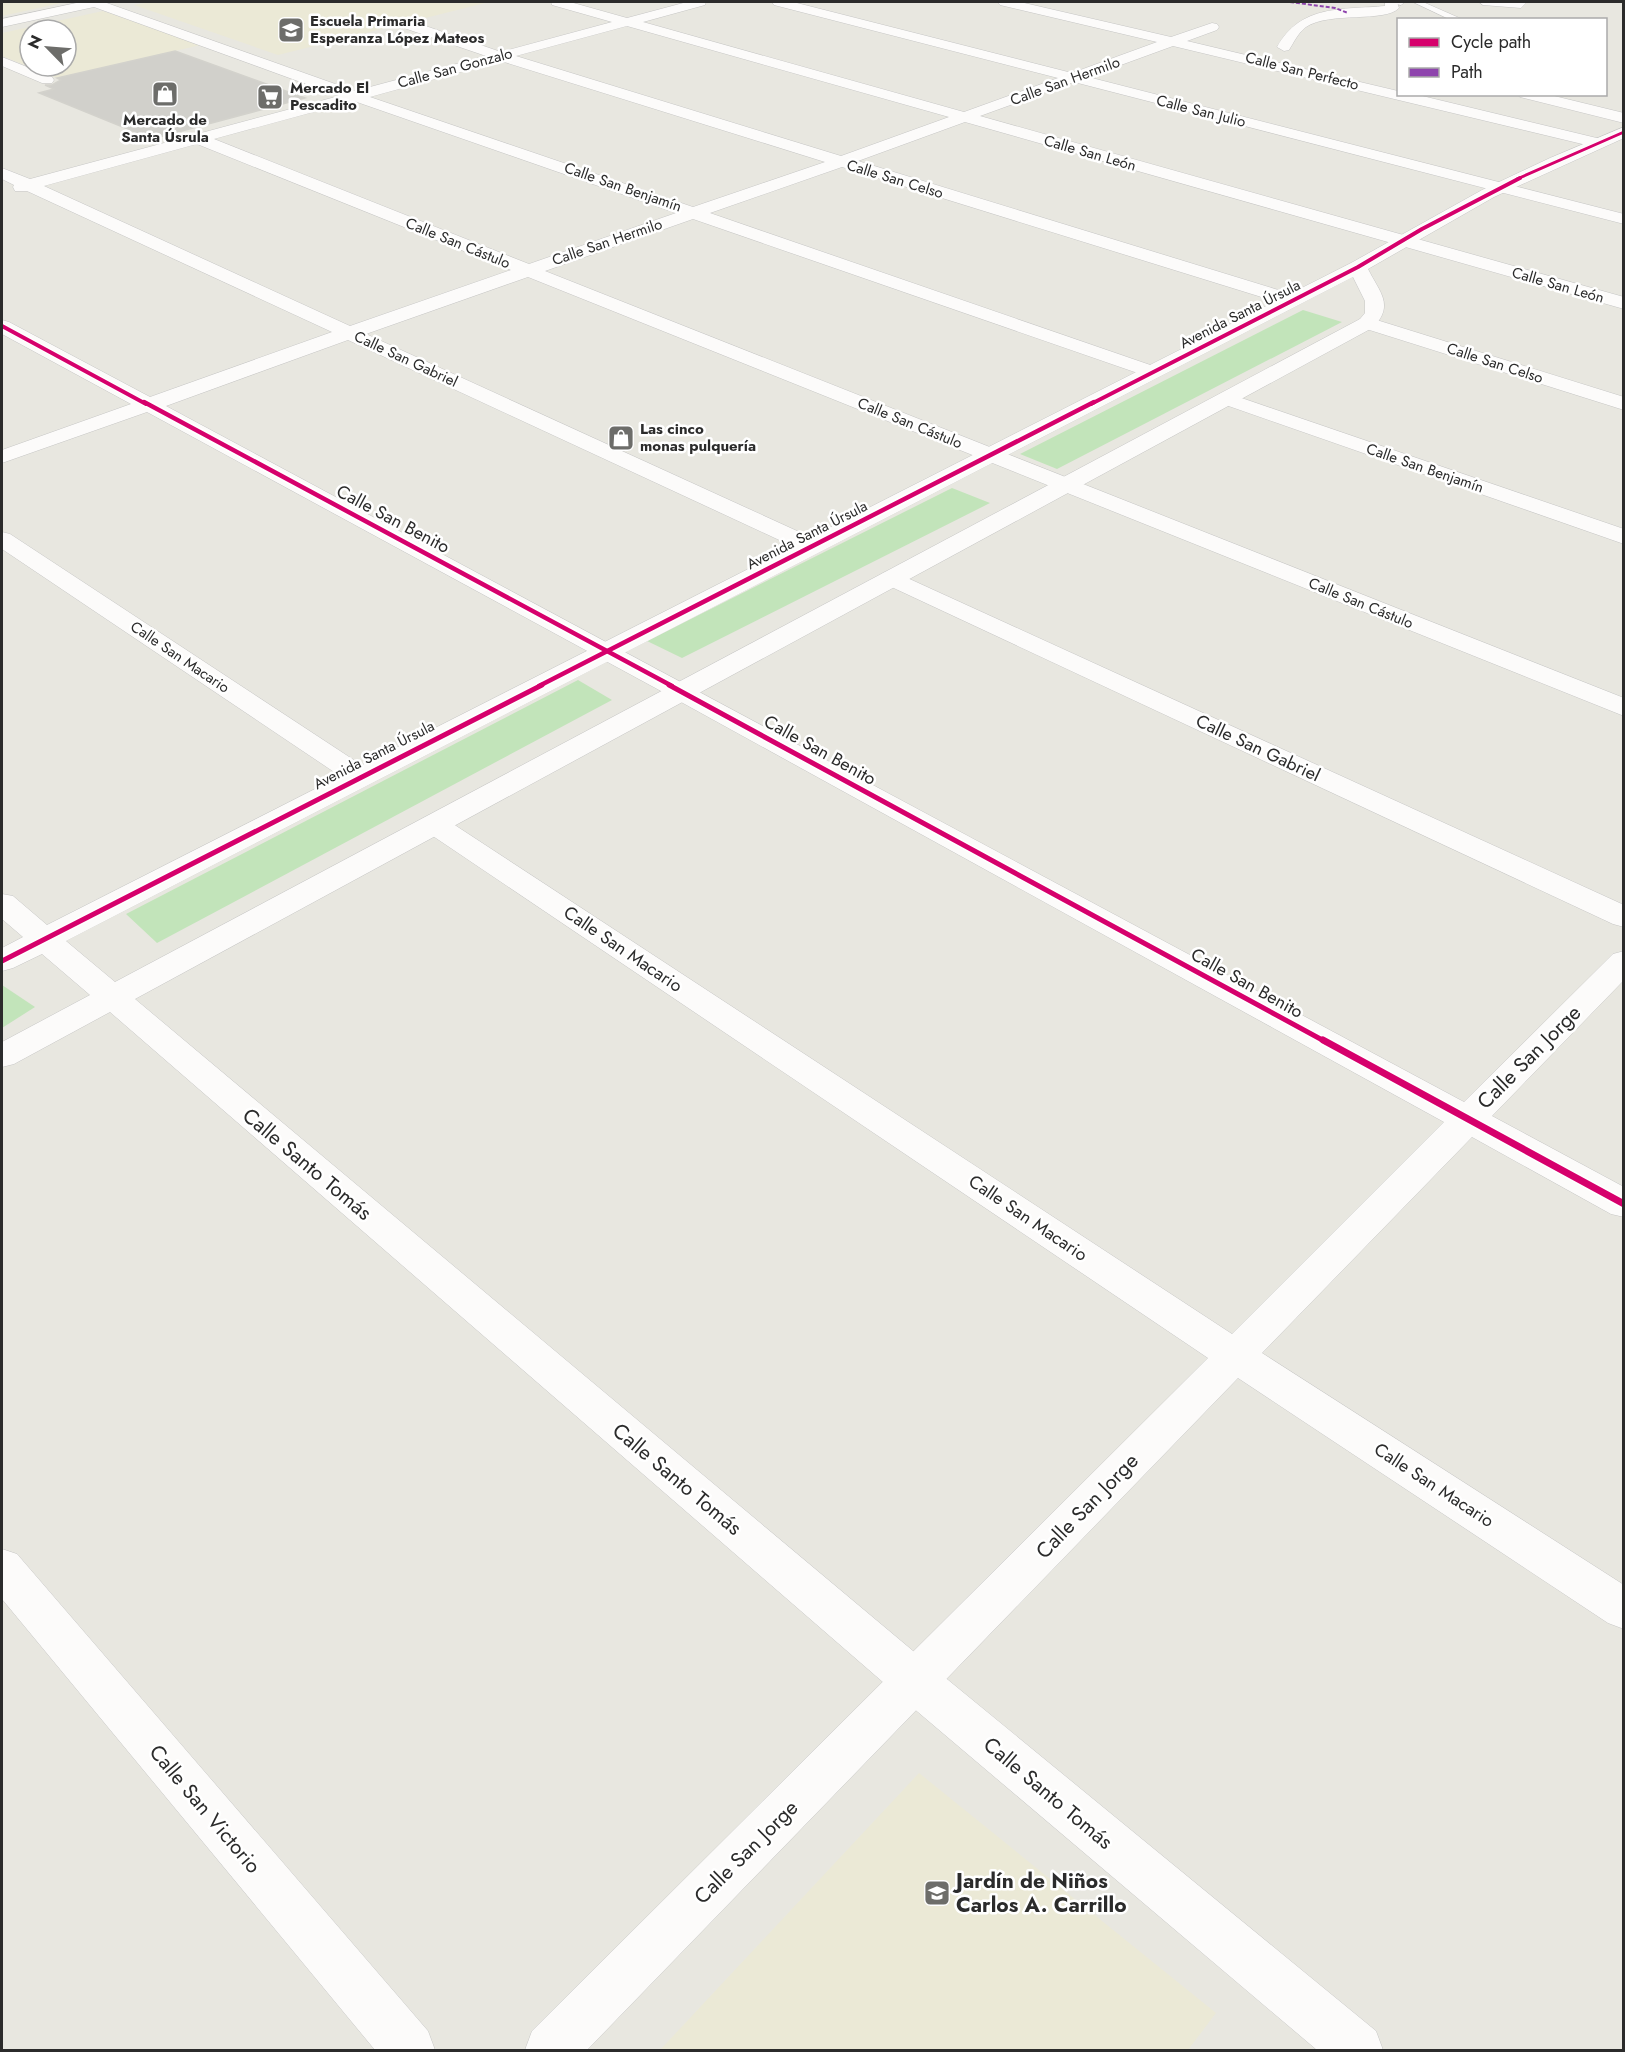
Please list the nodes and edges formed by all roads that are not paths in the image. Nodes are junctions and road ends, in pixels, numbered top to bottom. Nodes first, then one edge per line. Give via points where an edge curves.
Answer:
1 (95, 2) edge
2 (557, 2) edge
3 (700, 2) edge
4 (779, 2) edge
5 (1005, 2) edge
6 (1290, 2) edge
7 (1391, 2) edge
8 (1401, 2) edge
9 (1417, 2) edge
10 (1482, 2) edge
11 (1489, 2) edge
12 (1520, 2) edge
13 (1348, 13) junction
14 (1455, 18) edge
15 (628, 21) junction
16 (2, 22) edge
17 (409, 26) dead end
18 (1212, 27) dead end
19 (1175, 42) junction
20 (1284, 47) junction
21 (1302, 53) dead end
22 (500, 56) junction
23 (1247, 58) junction
24 (2, 61) edge
25 (1074, 78) junction
26 (47, 80) dead end
27 (1397, 94) edge
28 (354, 96) junction
29 (1404, 96) edge
30 (1534, 96) edge
31 (964, 117) junction
32 (1623, 118) edge
33 (1623, 132) edge
34 (196, 138) junction
35 (1599, 143) junction
36 (840, 162) junction
37 (2, 173) edge
38 (28, 185) junction
39 (1500, 187) junction
40 (2, 192) edge
41 (694, 212) junction
42 (1623, 219) edge
43 (1401, 240) junction
44 (1358, 267) junction
45 (525, 270) junction
46 (1291, 300) junction
47 (1623, 303) edge
48 (1366, 322) junction
49 (2, 326) edge
50 (349, 333) junction
51 (1152, 372) junction
52 (1227, 399) junction
53 (1623, 404) edge
54 (148, 405) junction
55 (991, 455) junction
56 (2, 457) edge
57 (1065, 485) junction
58 (1623, 537) edge
59 (2, 539) edge
60 (811, 546) junction
61 (892, 579) junction
62 (606, 651) junction
63 (681, 691) junction
64 (1623, 708) edge
65 (359, 776) junction
66 (434, 824) junction
67 (2, 903) edge
68 (1623, 917) edge
69 (44, 939) junction
70 (2, 961) edge
71 (1623, 962) edge
72 (111, 996) junction
73 (2, 1056) edge
74 (1468, 1120) junction
75 (1623, 1204) edge
76 (1234, 1355) junction
77 (2, 1568) edge
78 (1623, 1609) edge
79 (915, 1682) junction
80 (409, 2050) edge
81 (551, 2050) edge
82 (1357, 2050) edge

1 - 16 street
1 - 28 street, Calle San Benjamín
2 - 15 street, Calle San León
3 - 15 street, Calle San Gonzalo
4 - 25 street, Calle San Julio
5 - 19 street, Calle San Perfecto
6 - 13 street
7 - 8 lane
7 - 13 street via 1392,8 1388,10
9 - 14 lane
10 - 11 lane
11 - 12 lane via 1512,6 1521,5
13 - 20 street via 1305,21
15 - 22 street, Calle San Gonzalo
15 - 31 street, Calle San León
17 - 22 street, Calle San Celso
18 - 19 street, Calle San Hermilo
19 - 23 street, Calle San Perfecto
19 - 25 street, Calle San Hermilo
20 - 21 street
20 - 23 street
22 - 28 street, Calle San Gonzalo
22 - 36 street, Calle San Celso
23 - 27 street, Calle San Perfecto
24 - 26 street
25 - 31 street, Calle San Hermilo
25 - 39 street, Calle San Julio
28 - 34 street, Calle San Gonzalo
28 - 41 street, Calle San Benjamín
29 - 35 street, Calle San Perfecto
30 - 32 street
31 - 36 street, Calle San Hermilo
31 - 43 street, Calle San León
33 - 35 street, Avenida Santa Úrsula
34 - 38 street, Calle San Gonzalo
34 - 45 street, Calle San Cástulo
35 - 39 street, Avenida Santa Úrsula
36 - 41 street, Calle San Hermilo
36 - 46 street, Calle San Celso
37 - 38 street, Calle San Gabriel
38 - 40 street, Calle San Gonzalo
38 - 50 street, Calle San Gabriel
39 - 42 street, Calle San Julio
39 - 43 street, Avenida Santa Úrsula
41 - 45 street, Calle San Hermilo
41 - 51 street, Calle San Benjamín
43 - 44 street, Avenida Santa Úrsula
43 - 47 street, Calle San León
44 - 46 street, Avenida Santa Úrsula
44 - 48 street via 1375,301 1375,314
45 - 50 street, Calle San Hermilo
45 - 55 street, Calle San Cástulo
46 - 51 street, Avenida Santa Úrsula
48 - 52 street
48 - 53 street, Calle San Celso
49 - 54 street, Calle San Benito
50 - 54 street, Calle San Hermilo
50 - 60 street, Calle San Gabriel
51 - 55 street, Avenida Santa Úrsula
52 - 57 street
52 - 58 street, Calle San Benjamín
54 - 56 street, Calle San Hermilo
54 - 62 street, Calle San Benito
55 - 57 street, Calle San Cástulo
55 - 60 street, Avenida Santa Úrsula
57 - 61 street
57 - 64 street, Calle San Cástulo
59 - 65 street, Calle San Macario
60 - 62 street, Avenida Santa Úrsula
61 - 63 street
61 - 68 street, Calle San Gabriel
62 - 63 street, Calle San Benito
62 - 65 street, Avenida Santa Úrsula
63 - 66 street
63 - 74 street, Calle San Benito
65 - 69 street, Avenida Santa Úrsula
66 - 72 street
66 - 76 street, Calle San Macario
67 - 69 street, Calle Santo Tomás
69 - 70 street, Avenida Santa Úrsula
69 - 72 street, Calle Santo Tomás
71 - 74 street, Calle San Jorge
72 - 73 street
72 - 79 street, Calle Santo Tomás
74 - 75 street, Calle San Benito
74 - 76 street, Calle San Jorge
76 - 78 street, Calle San Macario
76 - 79 street, Calle San Jorge
77 - 80 street, Calle San Victorio
79 - 81 street, Calle San Jorge
79 - 82 street, Calle Santo Tomás

